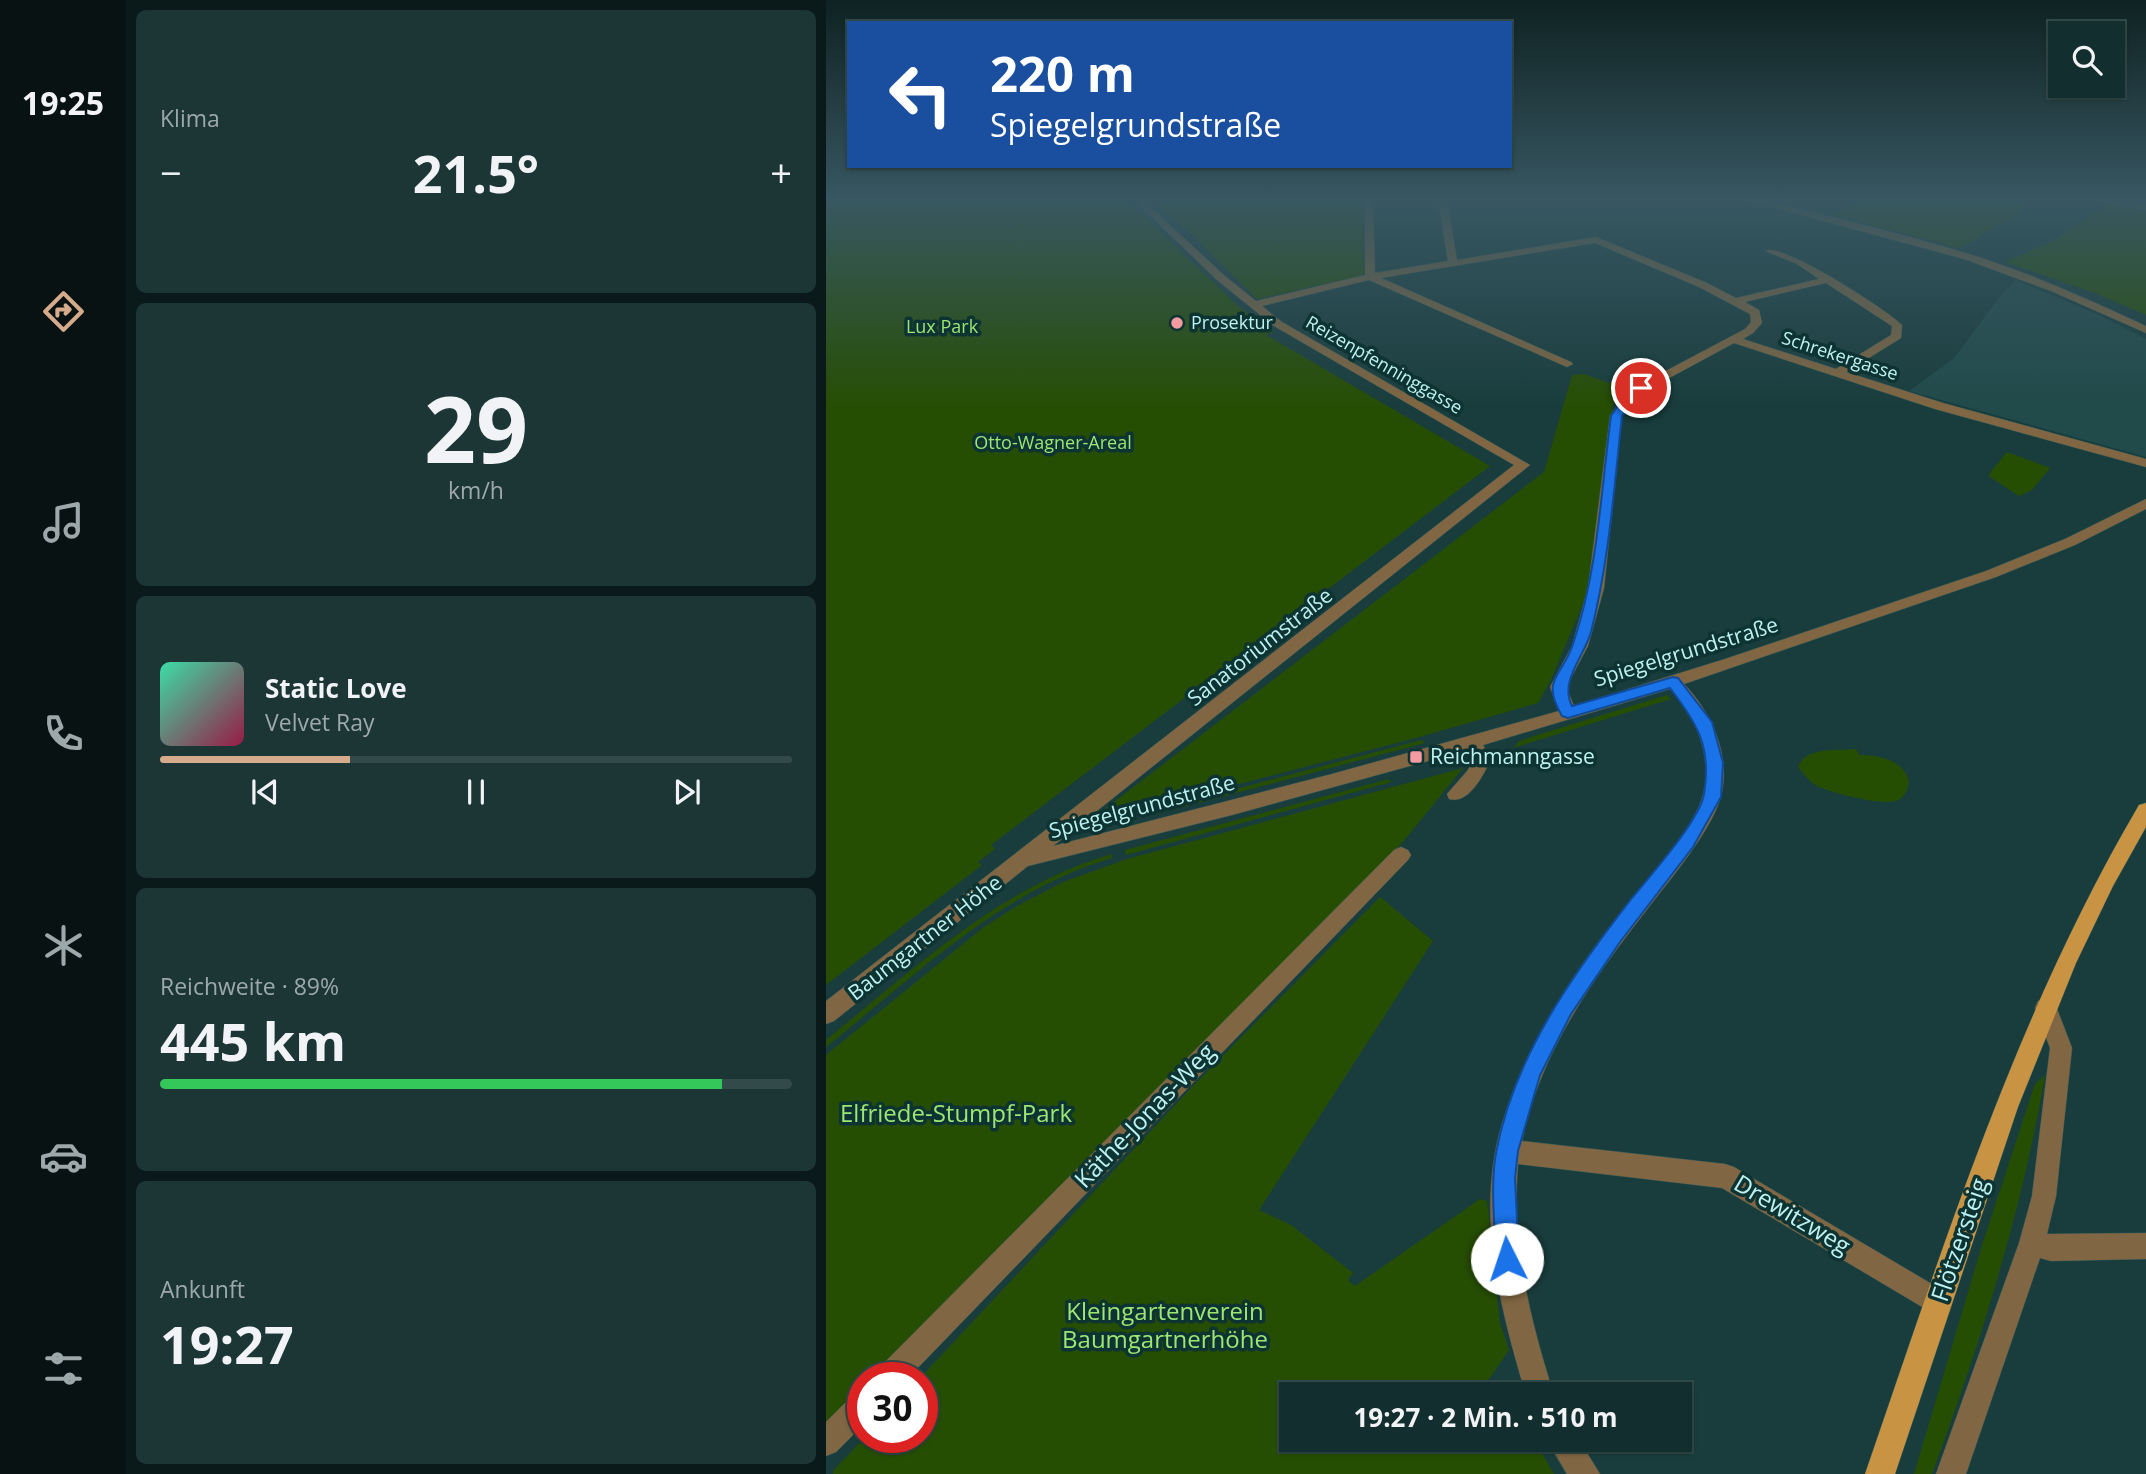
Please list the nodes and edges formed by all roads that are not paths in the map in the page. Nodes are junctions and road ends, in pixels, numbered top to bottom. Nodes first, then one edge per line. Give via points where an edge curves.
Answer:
1 (1214, 269) edge
2 (1370, 269) edge
3 (1419, 269) edge
4 (1665, 269) edge
5 (1811, 269) edge
6 (1997, 269) edge
7 (1370, 277) junction
8 (1829, 280) junction
9 (2065, 292) junction
10 (1737, 301) junction
11 (1254, 305) junction
12 (2146, 319) edge
13 (2146, 330) edge
14 (1735, 340) junction
15 (1567, 364) dead end
16 (1837, 373) junction
17 (2146, 463) edge
18 (1523, 465) joint
19 (2146, 503) edge
20 (1673, 682) junction
21 (1568, 712) junction
22 (1473, 742) junction
23 (1456, 794) dead end
24 (2146, 810) edge
25 (1401, 855) dead end
26 (1024, 861) junction
27 (2046, 1008) junction
28 (826, 1014) edge
29 (1507, 1151) junction
30 (2032, 1243) junction
31 (2146, 1246) edge
32 (1938, 1302) junction
33 (905, 1362) edge
34 (1536, 1382) edge
35 (847, 1421) edge
36 (826, 1442) edge
37 (1569, 1452) edge
38 (1585, 1474) edge
39 (1880, 1474) edge
40 (1951, 1474) edge

1 - 11 street, Reizenpfenninggasse
2 - 7 street
3 - 7 street
4 - 10 street, Schrekergasse
5 - 8 street
6 - 9 street
7 - 11 street
7 - 15 street
8 - 10 street
8 - 16 street via 1887,316 1898,328 1897,336
9 - 12 street via 2092,297
9 - 13 street
10 - 14 street, Schrekergasse via 1758,319
11 - 18 street, Reizenpfenninggasse via 1278,324
14 - 16 street, Schrekergasse
14 - 21 street via 1630,395 1616,416 1596,588 1580,646 1558,687
16 - 17 street, Schrekergasse
18 - 26 street, Sanatoriumstraße
19 - 20 street, Spiegelgrundstraße via 2011,565
20 - 21 street, Spiegelgrundstraße
20 - 29 street via 1704,722 1715,763 1712,797 1687,842 1564,1008 1530,1073
21 - 22 street, Spiegelgrundstraße
22 - 23 street via 1482,759
22 - 26 street, Spiegelgrundstraße
24 - 27 main road, Flötzersteig via 2100,892
25 - 33 street, Käthe-Jonas-Weg
26 - 28 street, Baumgartner Höhe
27 - 30 street via 2061,1048 2044,1196
27 - 32 main road, Flötzersteig
29 - 32 street, Drewitzweg via 1725,1176
29 - 34 street via 1509,1281
30 - 31 street via 2051,1248
30 - 40 street
32 - 39 main road, Flötzersteig
35 - 36 street
37 - 38 street

